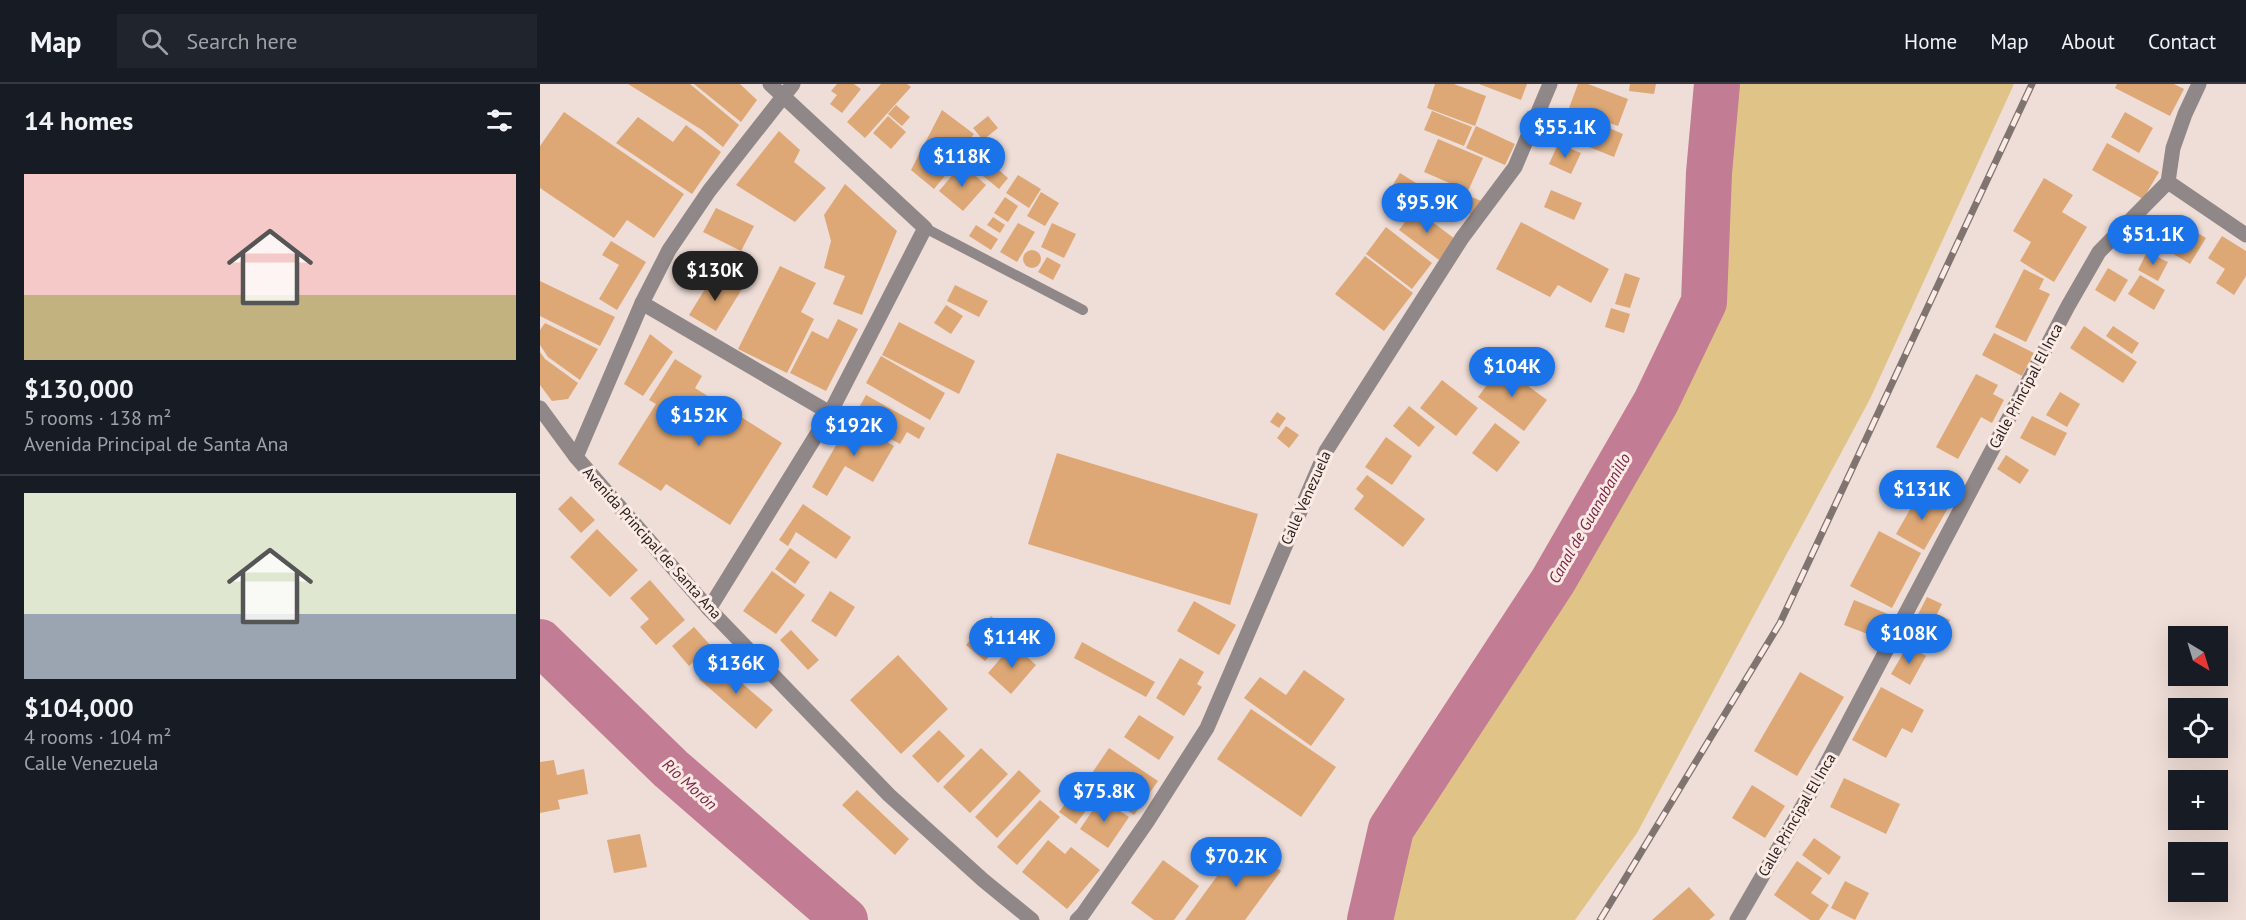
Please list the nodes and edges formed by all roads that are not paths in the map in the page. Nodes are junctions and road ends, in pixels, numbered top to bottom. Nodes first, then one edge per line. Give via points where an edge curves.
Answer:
1 (770, 84) edge
2 (1550, 84) edge
3 (2199, 84) edge
4 (788, 90) edge
5 (2168, 182) junction
6 (925, 228) junction
7 (2246, 235) edge
8 (642, 303) junction
9 (1083, 310) dead end
10 (540, 408) edge
11 (830, 412) junction
12 (576, 457) junction
13 (709, 609) junction
14 (1032, 920) edge
15 (1077, 920) edge
16 (1737, 920) edge

1 - 4 street
2 - 15 street, Calle Venezuela via 1515,167 1462,238 1326,452 1207,728
3 - 5 street via 2173,148
4 - 6 street
4 - 8 street via 709,191 669,250
5 - 7 street
5 - 16 street, Calle Principal El Inca via 2099,252 1820,776
6 - 9 lane
6 - 11 street
8 - 11 street
8 - 12 street
10 - 12 street, Avenida Principal de Santa Ana
11 - 13 street
12 - 13 street, Avenida Principal de Santa Ana
13 - 14 street, Avenida Principal de Santa Ana via 889,795

